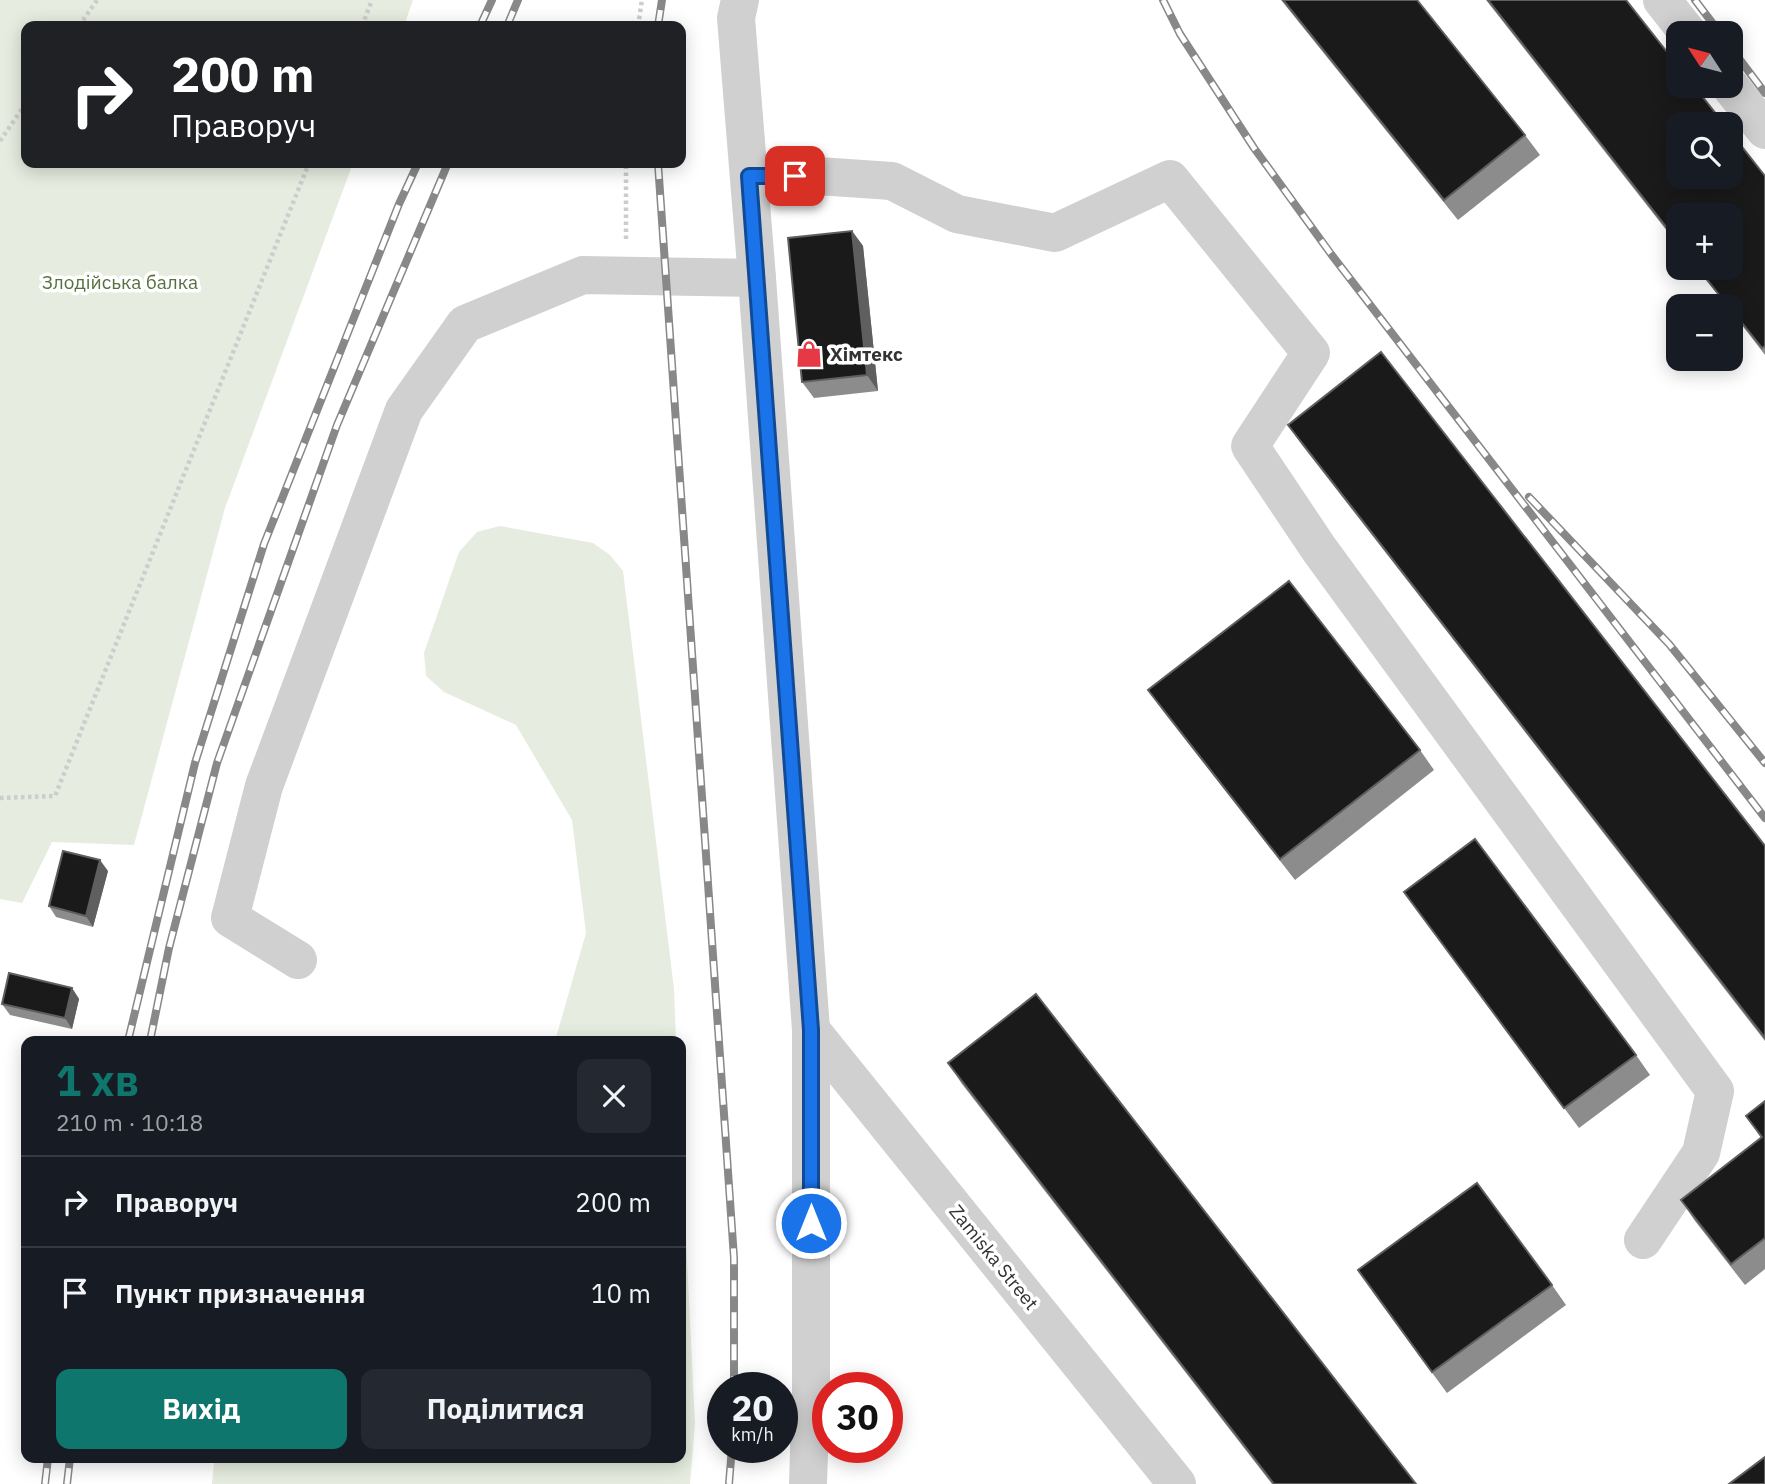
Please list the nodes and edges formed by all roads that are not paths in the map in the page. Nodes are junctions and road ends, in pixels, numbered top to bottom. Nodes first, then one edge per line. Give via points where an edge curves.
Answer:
1 (740, 0) edge
2 (1662, 0) edge
3 (1679, 21) edge
4 (1740, 98) edge
5 (1765, 130) edge
6 (749, 176) junction
7 (757, 278) junction
8 (298, 960) dead end
9 (811, 1030) junction
10 (1643, 1240) dead end
11 (807, 1484) edge
12 (1177, 1484) edge

1 - 6 street via 736,18
2 - 3 street
4 - 5 street
6 - 7 street
6 - 10 street via 892,181 957,214 1055,233 1170,179 1311,353 1250,446 1319,549 1715,1091 1701,1153
7 - 8 street via 583,275 465,324 404,410 264,786 230,918
7 - 9 street
9 - 11 street
9 - 12 street, Zamiska Street

